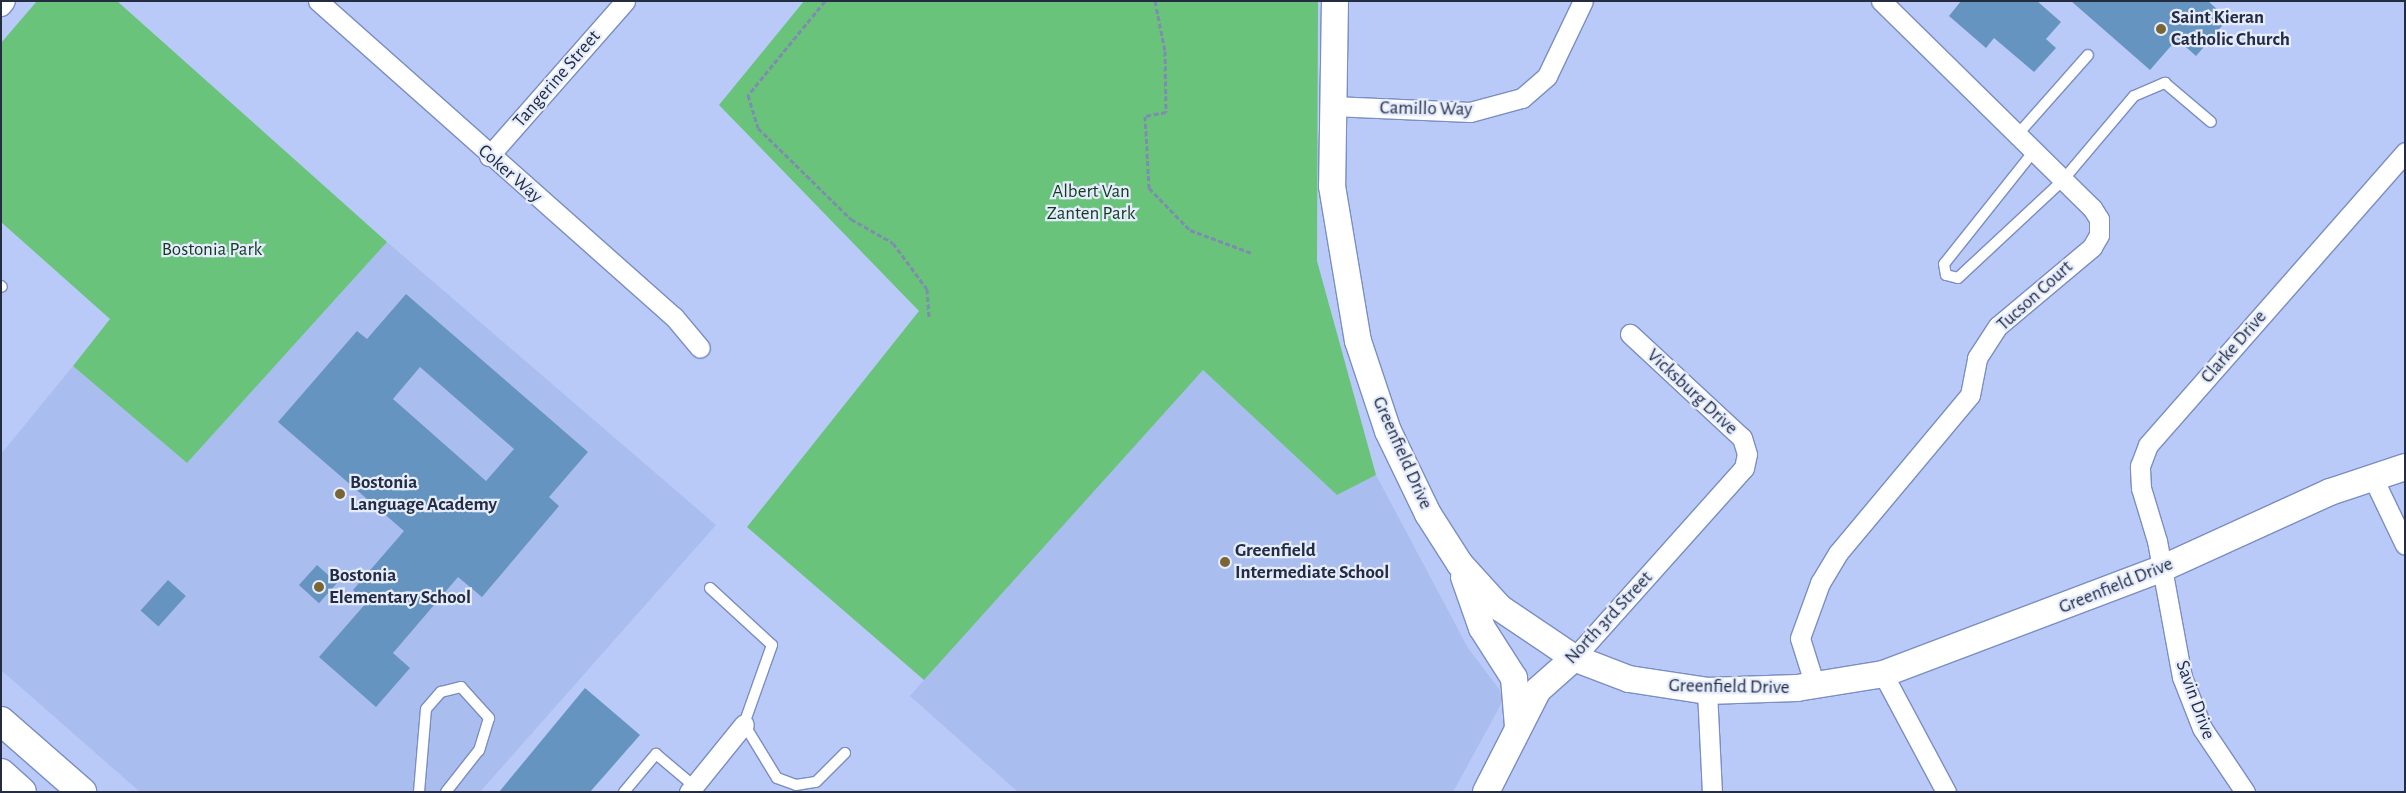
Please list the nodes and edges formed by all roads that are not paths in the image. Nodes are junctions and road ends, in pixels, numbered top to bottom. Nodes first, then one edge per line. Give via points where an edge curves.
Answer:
1 (5, 1) edge
2 (318, 1) edge
3 (625, 1) edge
4 (1335, 1) edge
5 (1583, 1) edge
6 (1881, 1) edge
7 (1, 6) edge
8 (2088, 55) dead end
9 (1332, 106) junction
10 (2211, 122) dead end
11 (2018, 133) junction
12 (2034, 151) junction
13 (2405, 152) edge
14 (489, 156) junction
15 (2063, 180) junction
16 (1630, 334) dead end
17 (700, 348) dead end
18 (1747, 454) joint
19 (2405, 467) edge
20 (2372, 476) junction
21 (2405, 546) edge
22 (1460, 564) junction
23 (2161, 569) junction
24 (710, 588) dead end
25 (1574, 658) junction
26 (1884, 674) junction
27 (1815, 686) junction
28 (1706, 691) junction
29 (1, 721) edge
30 (744, 724) junction
31 (1518, 727) junction
32 (845, 753) dead end
33 (1, 773) edge
34 (691, 789) edge
35 (22, 792) edge
36 (82, 792) edge
37 (419, 792) edge
38 (446, 792) edge
39 (624, 792) edge
40 (1486, 792) edge
41 (1712, 792) edge
42 (1946, 792) edge
43 (2245, 792) edge

1 - 7 street
2 - 14 street, Coker Way
3 - 14 street, Tangerine Street
4 - 9 main road, Greenfield Drive
5 - 9 street, Camillo Way via 1547,76 1522,98 1470,112
6 - 11 street, Tucson Court
8 - 11 lane
9 - 22 main road, Greenfield Drive via 1333,195 1358,341 1388,431 1424,506
10 - 15 lane via 2165,83 2159,84 2144,95 2134,96
11 - 12 street, Tucson Court
12 - 15 street, Tucson Court
12 - 15 lane via 1944,264 1946,275 1958,278
13 - 23 street, Clarke Drive via 2148,445 2140,466 2141,488
14 - 17 street, Coker Way via 674,317
15 - 27 street, Tucson Court via 2092,208 2099,219 2099,235 2092,247 1998,326 1977,358 1970,395 1838,553 1820,583 1800,638
16 - 18 street, Vicksburg Drive via 1742,438
18 - 25 street, North 3rd Street via 1744,468
19 - 20 main road, Greenfield Drive
20 - 21 street
20 - 23 main road, Greenfield Drive
22 - 25 main road, Greenfield Drive via 1500,608
22 - 31 main road via 1482,628 1514,678
23 - 26 main road, Greenfield Drive
23 - 43 street, Savin Drive via 2189,694 2202,728
24 - 30 lane via 772,645
25 - 28 main road, Greenfield Drive via 1629,679
25 - 31 main road, North 3rd Street via 1538,690
26 - 27 main road, Greenfield Drive
26 - 42 street
27 - 28 main road, Greenfield Drive
28 - 41 street
29 - 36 main road
30 - 32 lane via 777,778 786,783 816,782
30 - 34 street
31 - 40 main road, North 3rd Street
33 - 35 main road
34 - 39 lane via 656,754
37 - 38 lane via 426,709 441,692 461,687 489,718 478,750

